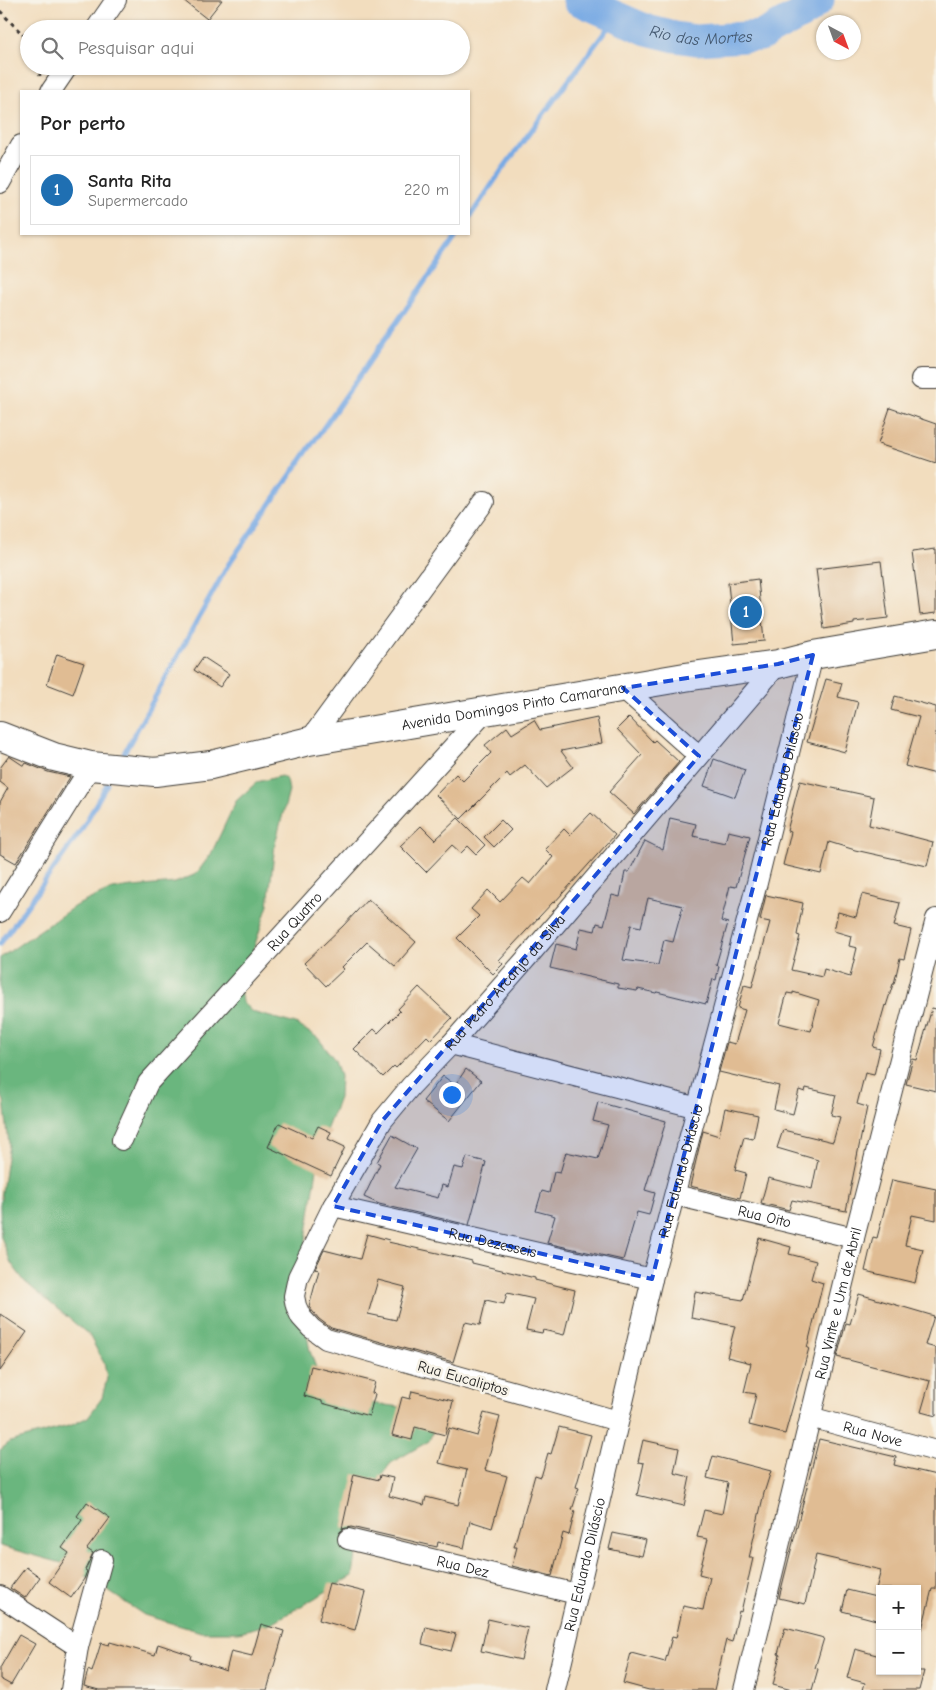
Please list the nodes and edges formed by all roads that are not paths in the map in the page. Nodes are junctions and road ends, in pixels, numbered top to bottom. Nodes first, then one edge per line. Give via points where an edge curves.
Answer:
1 (116, 0) edge
2 (102, 20) edge
3 (62, 75) edge
4 (53, 90) edge
5 (20, 147) edge
6 (0, 183) edge
7 (484, 502) dead end
8 (936, 634) edge
9 (814, 654) junction
10 (778, 664) junction
11 (623, 688) junction
12 (484, 713) junction
13 (0, 736) edge
14 (309, 741) junction
15 (699, 756) junction
16 (91, 766) junction
17 (0, 912) edge
18 (936, 919) edge
19 (451, 1044) junction
20 (698, 1108) junction
21 (122, 1140) dead end
22 (675, 1195) junction
23 (332, 1206) junction
24 (854, 1238) junction
25 (652, 1279) junction
26 (311, 1328) joint
27 (810, 1417) junction
28 (618, 1421) junction
29 (936, 1451) edge
30 (348, 1538) dead end
31 (102, 1560) dead end
32 (577, 1594) junction
33 (0, 1596) edge
34 (78, 1647) junction
35 (71, 1690) edge
36 (555, 1690) edge
37 (744, 1690) edge

1 - 2 street
3 - 4 street
5 - 6 street
7 - 14 street
8 - 9 main road, Avenida Domingos Pinto Camarano
9 - 10 main road, Avenida Domingos Pinto Camarano
9 - 20 street, Rua Eduardo Diláscio
10 - 11 main road, Avenida Domingos Pinto Camarano
10 - 15 street, Rua Pedro Arcanjo da Silva
11 - 12 main road, Avenida Domingos Pinto Camarano
11 - 15 street
12 - 14 main road, Avenida Domingos Pinto Camarano
12 - 21 street, Rua Quatro via 148,1083
13 - 16 main road, Avenida Domingos Pinto Camarano via 54,757
14 - 16 main road, Avenida Domingos Pinto Camarano via 210,765 155,772
15 - 19 street, Rua Pedro Arcanjo da Silva
16 - 17 street
18 - 24 street, Rua Vinte e Um de Abril
19 - 20 street
19 - 23 street, Rua Pedro Arcanjo da Silva via 382,1121
20 - 22 street, Rua Eduardo Diláscio
22 - 24 street, Rua Oito
22 - 25 street, Rua Eduardo Diláscio
23 - 25 street, Rua Dezesseis
23 - 26 street, Rua Pedro Arcanjo da Silva via 298,1277 294,1296 301,1317
24 - 27 street, Rua Vinte e Um de Abril
25 - 28 street, Rua Eduardo Diláscio
26 - 28 street, Rua Eucaliptos via 326,1339
27 - 29 street, Rua Nove
27 - 37 street, Rua Vinte e Um de Abril
28 - 32 street, Rua Eduardo Diláscio
30 - 32 street, Rua Dez
31 - 34 street
32 - 36 street, Rua Eduardo Diláscio
33 - 34 street
34 - 35 street

